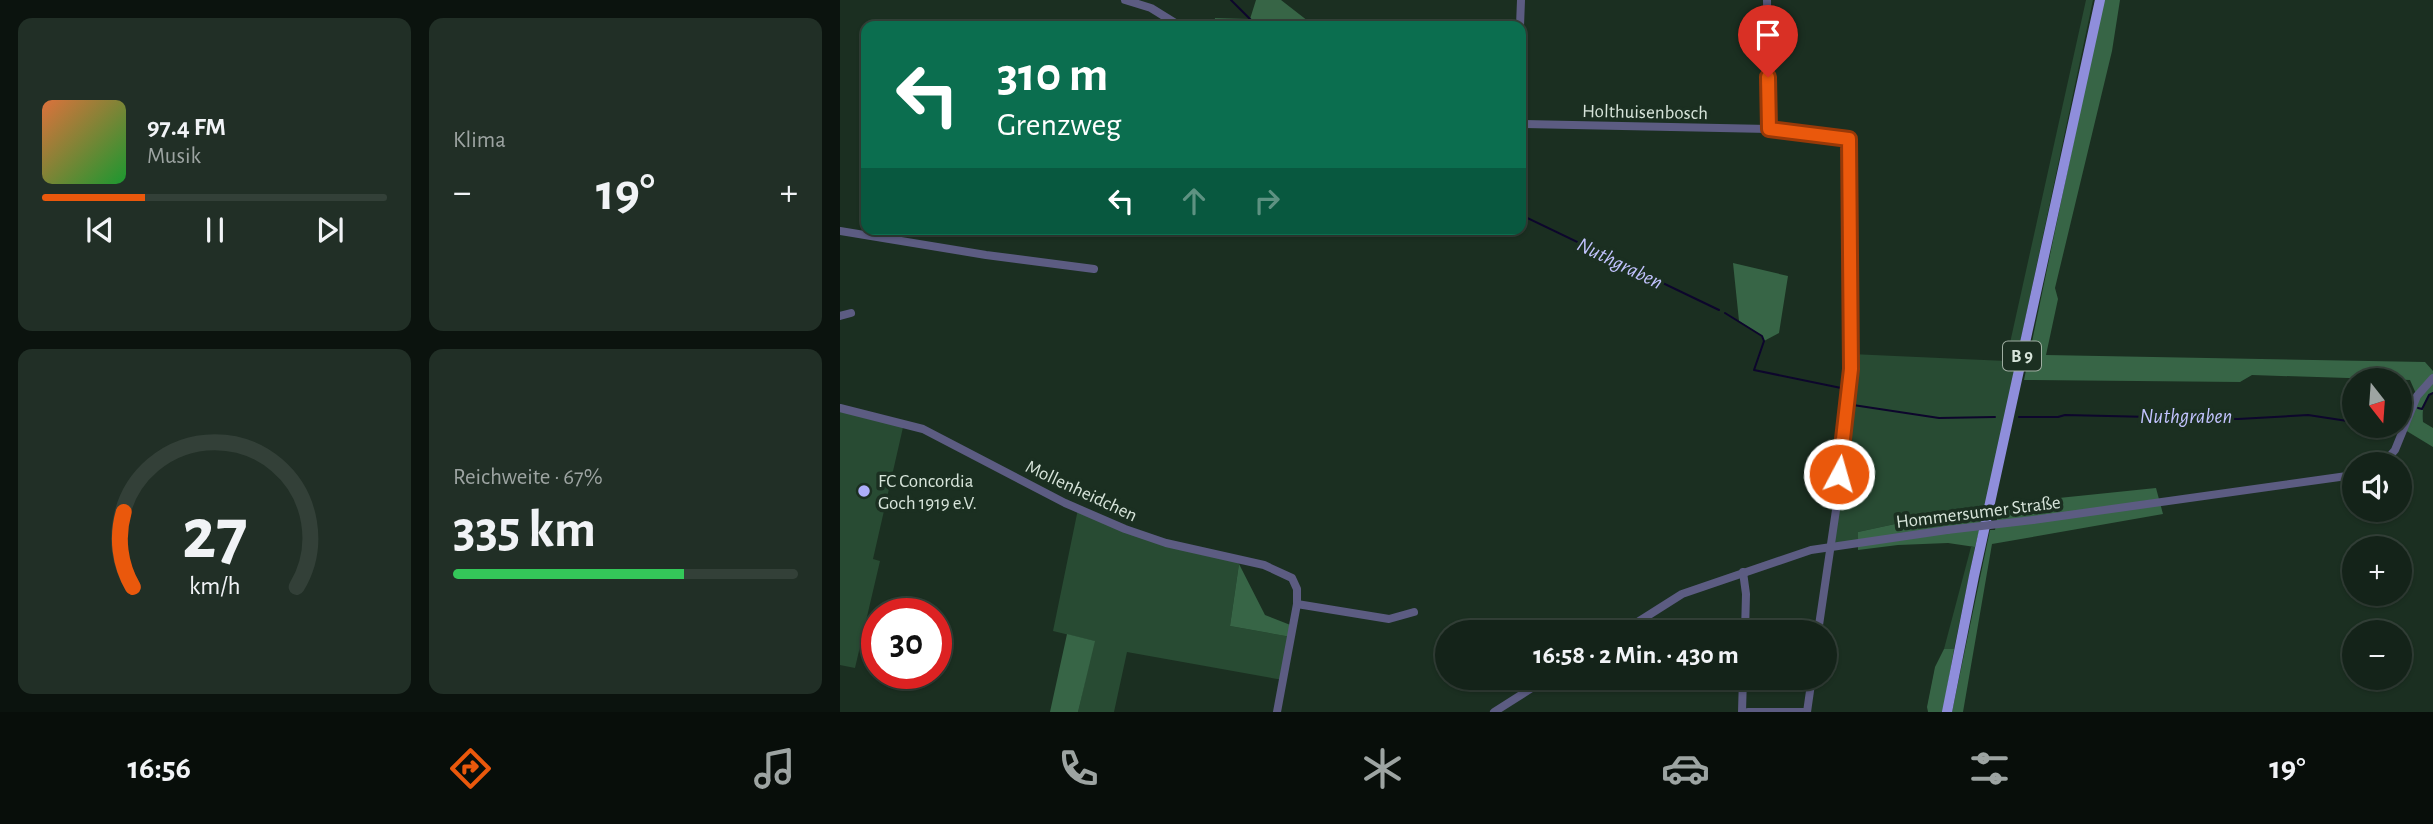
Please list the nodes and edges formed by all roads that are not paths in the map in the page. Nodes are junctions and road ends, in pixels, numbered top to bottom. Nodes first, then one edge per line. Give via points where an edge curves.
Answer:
1 (1125, 0) edge
2 (1521, 0) edge
3 (1767, 0) edge
4 (2100, 0) edge
5 (1172, 21) edge
6 (1520, 21) edge
7 (1526, 124) edge
8 (1769, 129) junction
9 (840, 231) edge
10 (861, 234) edge
11 (864, 235) edge
12 (1094, 269) dead end
13 (851, 313) dead end
14 (840, 316) edge
15 (2433, 378) edge
16 (840, 408) edge
17 (2393, 452) edge
18 (2342, 477) edge
19 (1830, 546) junction
20 (1743, 572) junction
21 (1297, 604) junction
22 (1415, 612) dead end
23 (1641, 620) edge
24 (1745, 620) edge
25 (1820, 620) edge
26 (1529, 690) edge
27 (1743, 690) edge
28 (1810, 690) edge
29 (1277, 712) edge
30 (1494, 712) edge
31 (1742, 712) edge
32 (1748, 712) edge
33 (1807, 712) edge
34 (1947, 712) edge

1 - 5 street
2 - 6 street
3 - 8 street
4 - 34 main road, B 9
7 - 8 street, Holthuisenbosch
8 - 19 street, Holthuisenbosch via 1849,139 1851,369
9 - 10 street
11 - 12 street
13 - 14 street
15 - 17 street via 2417,396
16 - 21 street, Mollenheidchen via 923,429 1125,529 1264,565 1292,578
18 - 19 street, Hommersumer Straße, bridge
19 - 20 street, Hommersumer Straße
19 - 25 street
20 - 23 street, Hommersumer Straße via 1682,594
20 - 24 street
21 - 22 street via 1389,619
21 - 29 street
26 - 30 street
27 - 31 street
28 - 33 street
32 - 33 street

